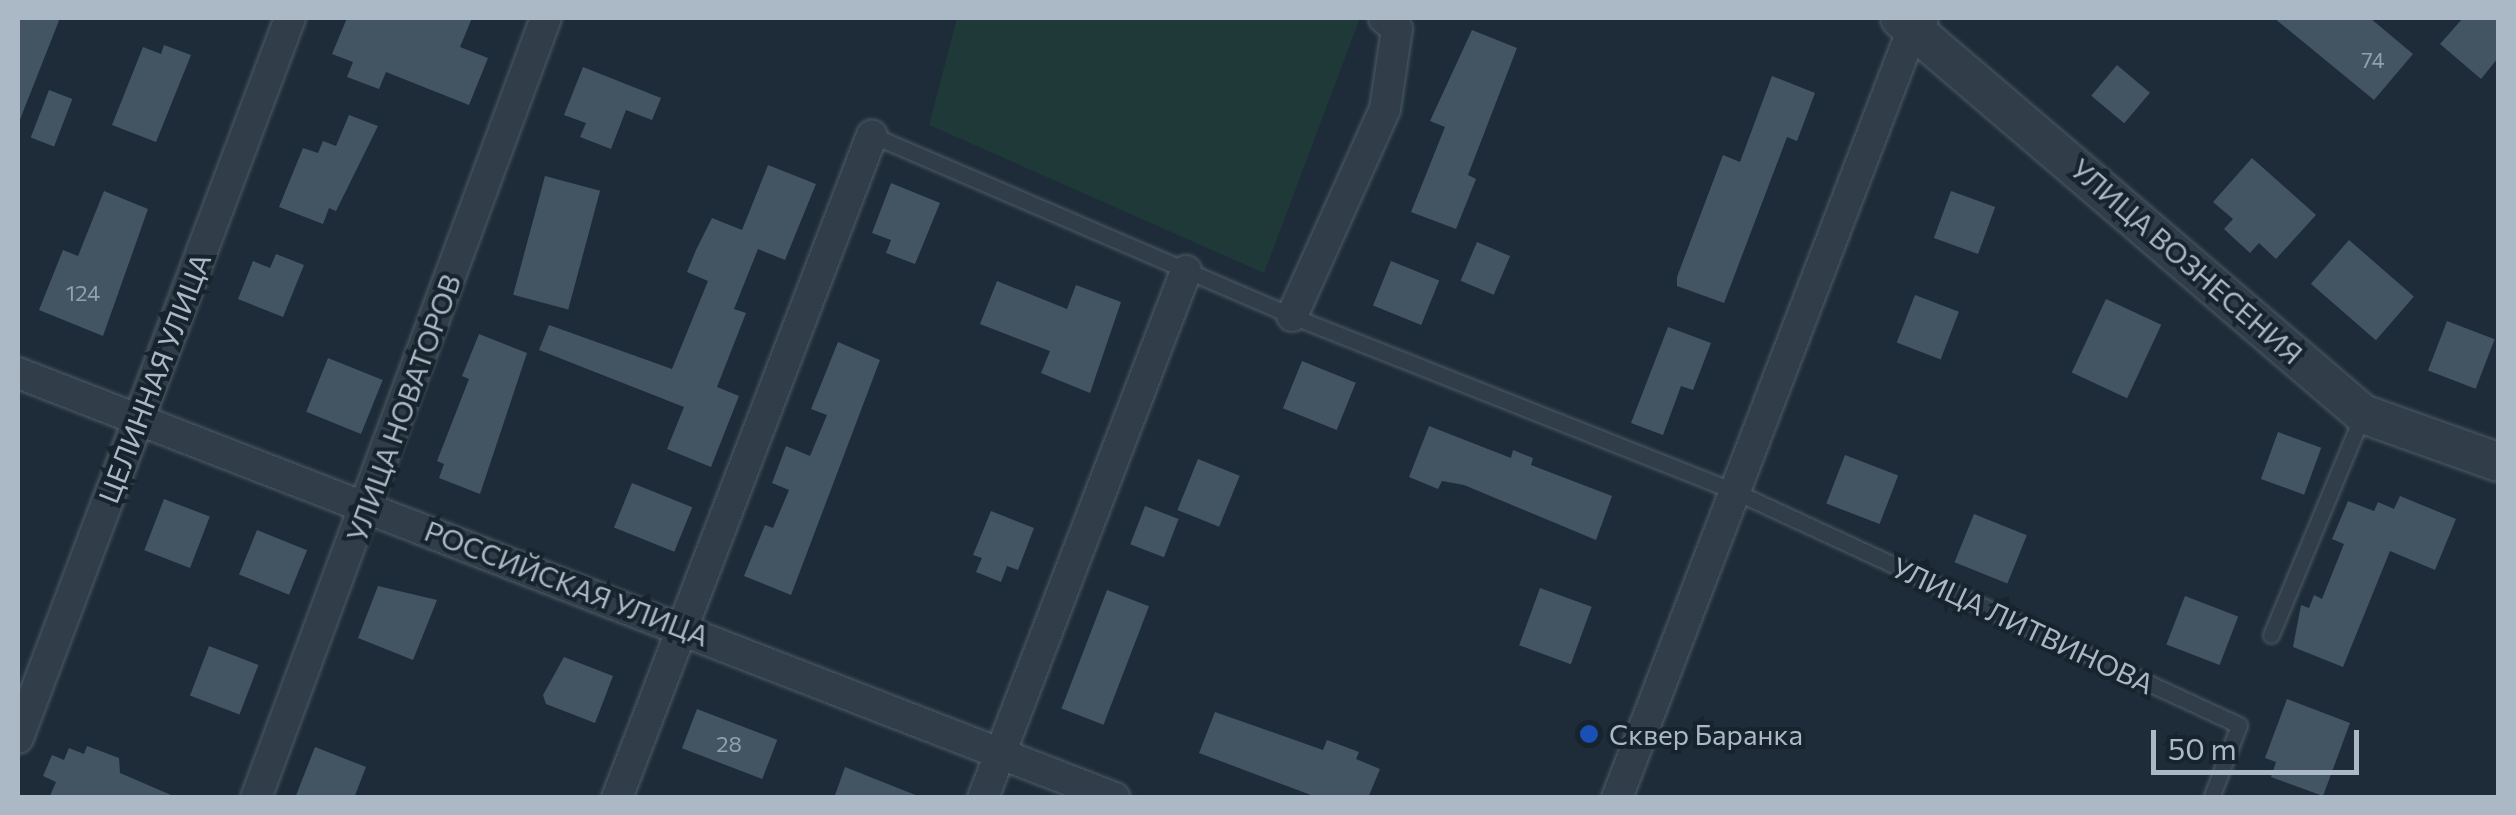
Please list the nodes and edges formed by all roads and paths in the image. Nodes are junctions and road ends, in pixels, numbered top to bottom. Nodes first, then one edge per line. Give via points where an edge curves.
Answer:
1 (290, 18) edge
2 (546, 18) edge
3 (1384, 18) edge
4 (1912, 21) edge
5 (872, 135) joint
6 (1186, 271) junction
7 (1292, 316) junction
8 (18, 373) edge
9 (2363, 414) junction
10 (140, 418) junction
11 (2498, 462) edge
12 (1736, 492) junction
13 (368, 507) junction
14 (684, 628) junction
15 (2271, 635) dead end
16 (18, 738) edge
17 (1000, 751) junction
18 (256, 798) edge
19 (617, 798) edge
20 (983, 798) edge
21 (1115, 798) edge
22 (1617, 798) edge
23 (2211, 798) edge

1 - 10 street, ЦЕЛИННАЯ УЛИЦА
2 - 13 street, УЛИЦА НОВАТОРОВ
3 - 7 street via 1398,29 1384,110
4 - 9 street, УЛИЦА ВОЗНЕСЕНИЯ
4 - 12 street
5 - 6 lane
5 - 14 street
6 - 7 lane
6 - 17 street
7 - 12 lane
8 - 10 street, РОССИЙСКАЯ УЛИЦА
9 - 11 street, УЛИЦА ВОЗНЕСЕНИЯ
9 - 15 lane
10 - 13 street, РОССИЙСКАЯ УЛИЦА
10 - 16 street, ЦЕЛИННАЯ УЛИЦА
12 - 22 street
12 - 23 lane, УЛИЦА ЛИТВИНОВА via 2239,725
13 - 14 street, РОССИЙСКАЯ УЛИЦА
13 - 18 street, УЛИЦА НОВАТОРОВ
14 - 17 street, РОССИЙСКАЯ УЛИЦА
14 - 19 street
17 - 20 street
17 - 21 street, РОССИЙСКАЯ УЛИЦА

